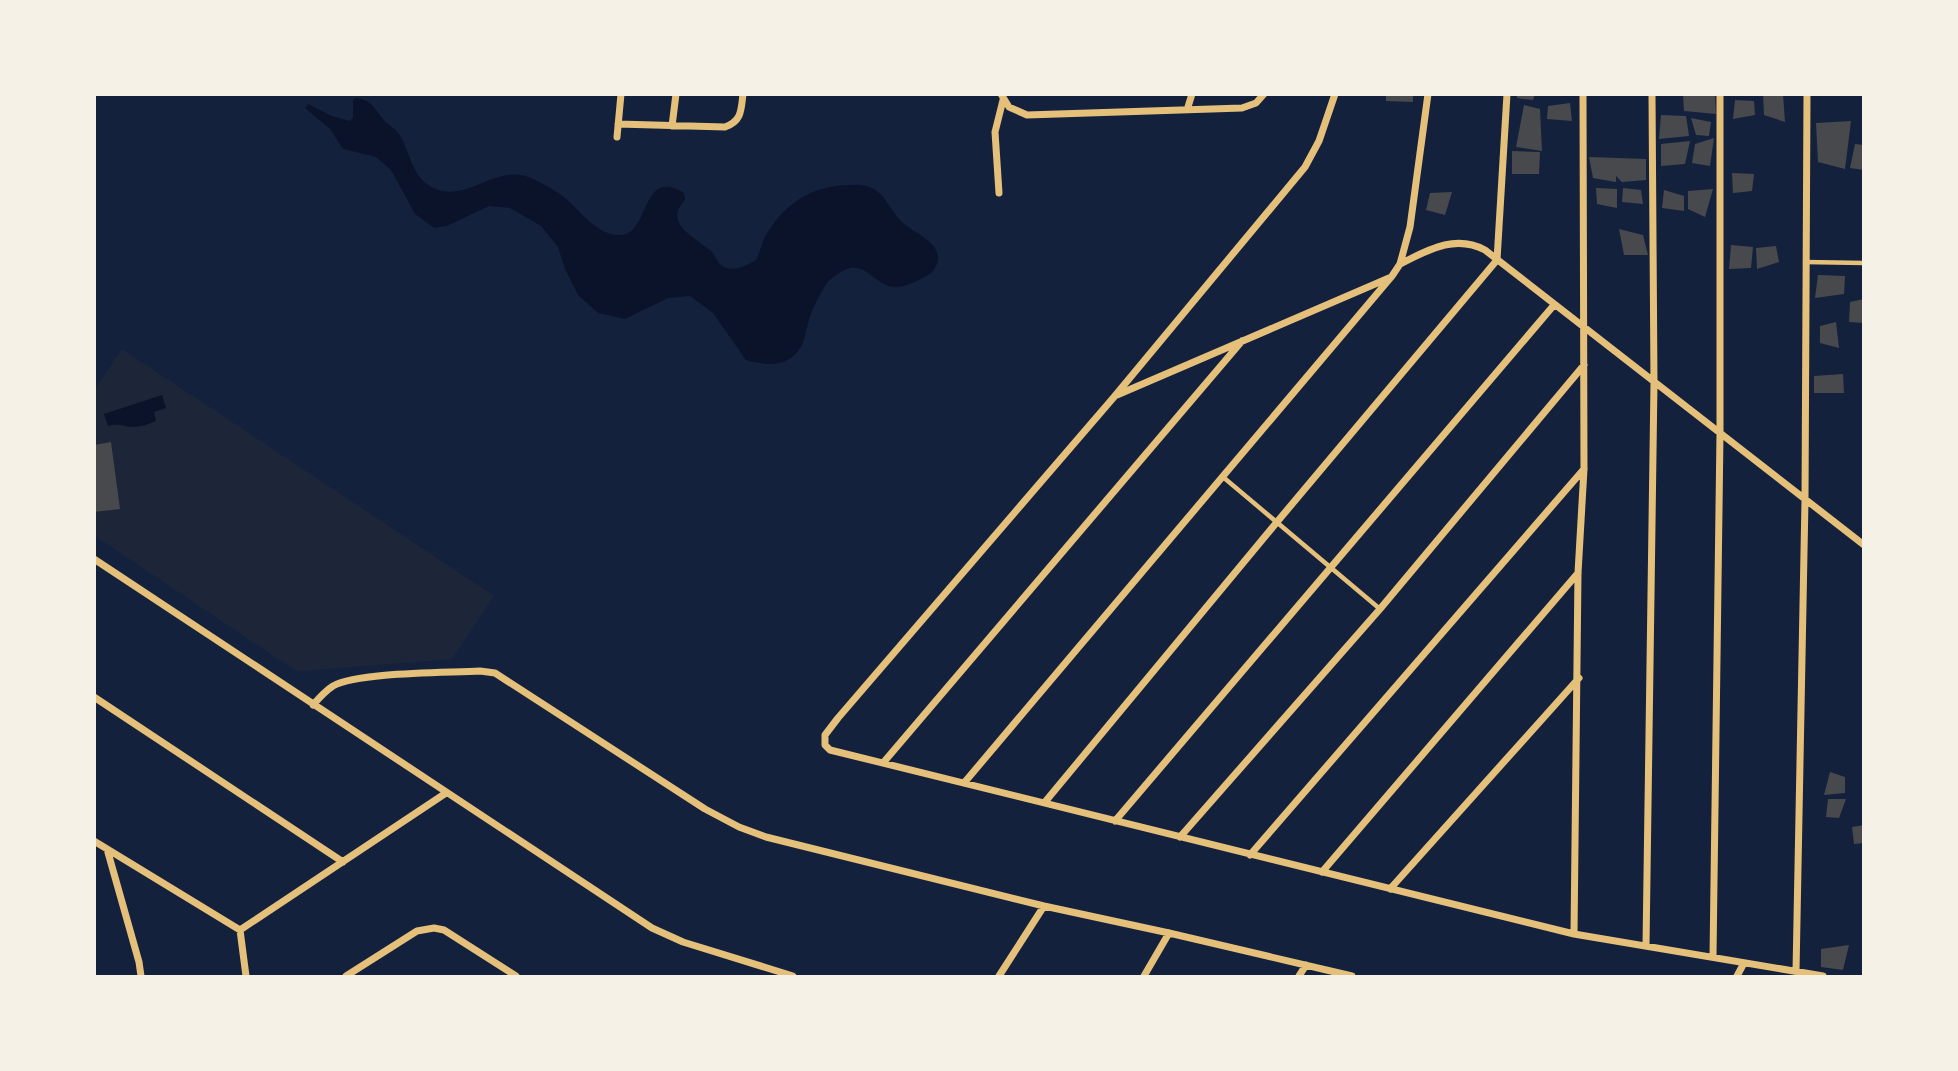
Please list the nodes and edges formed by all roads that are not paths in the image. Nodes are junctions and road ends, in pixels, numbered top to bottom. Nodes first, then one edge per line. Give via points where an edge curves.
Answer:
1 (621, 94) edge
2 (676, 94) edge
3 (743, 94) edge
4 (1192, 94) edge
5 (1264, 94) edge
6 (1335, 94) edge
7 (1428, 94) edge
8 (1507, 94) edge
9 (1583, 94) edge
10 (1651, 94) edge
11 (1720, 94) edge
12 (1807, 94) edge
13 (1002, 97) edge
14 (1187, 110) junction
15 (618, 124) junction
16 (672, 126) junction
17 (617, 136) dead end
18 (999, 193) dead end
19 (1497, 260) junction
20 (1805, 262) junction
21 (1864, 263) edge
22 (1400, 264) junction
23 (1392, 276) junction
24 (1554, 305) junction
25 (1583, 327) junction
26 (1241, 341) junction
27 (1584, 365) junction
28 (1654, 383) junction
29 (1114, 397) junction
30 (1720, 434) junction
31 (1584, 469) junction
32 (1223, 477) junction
33 (1805, 500) junction
34 (1277, 522) junction
35 (1864, 545) edge
36 (94, 559) edge
37 (1330, 567) junction
38 (1578, 573) junction
39 (1380, 609) junction
40 (1579, 678) junction
41 (94, 697) edge
42 (313, 705) junction
43 (883, 763) junction
44 (964, 783) junction
45 (446, 793) junction
46 (1045, 802) junction
47 (1115, 821) junction
48 (1180, 837) junction
49 (94, 841) edge
50 (107, 849) junction
51 (1250, 855) junction
52 (343, 862) junction
53 (1322, 872) junction
54 (1390, 889) junction
55 (1044, 906) junction
56 (240, 930) junction
57 (1169, 933) junction
58 (1574, 934) junction
59 (1646, 946) junction
60 (1713, 957) junction
61 (1744, 963) junction
62 (1306, 965) junction
63 (1796, 972) junction
64 (1808, 975) edge
65 (141, 976) edge
66 (246, 976) edge
67 (346, 976) edge
68 (516, 976) edge
69 (793, 976) edge
70 (999, 976) edge
71 (1144, 976) edge
72 (1299, 976) edge
73 (1352, 976) edge
74 (1737, 976) edge
75 (1823, 976) edge

1 - 15 street
2 - 16 street
3 - 16 street via 740,117 732,125
4 - 14 street
5 - 14 street via 1242,108
6 - 29 street via 1320,141 1305,167
7 - 22 street via 1410,227
8 - 19 street
9 - 25 street
10 - 28 street
11 - 30 street
12 - 20 street
13 - 14 street via 1018,113 1027,115
13 - 18 street via 995,132
15 - 16 street
15 - 17 street
19 - 22 street via 1462,242 1433,248
19 - 24 street
19 - 34 street
20 - 21 lane
20 - 33 street
22 - 23 street
23 - 26 street
23 - 32 street
24 - 25 street
24 - 37 street
25 - 27 street
25 - 28 street
26 - 29 street
26 - 43 street
27 - 31 street
27 - 39 street
28 - 30 street
28 - 59 street
29 - 43 street via 825,735 830,750
30 - 33 street
30 - 60 street
31 - 38 street
31 - 51 street
32 - 34 lane
32 - 44 street
33 - 35 street
33 - 63 street
34 - 37 lane
34 - 46 street
36 - 42 street
37 - 39 lane
37 - 47 street
38 - 40 street
38 - 53 street
39 - 48 street
40 - 54 street
40 - 58 street
41 - 52 street
42 - 45 street
42 - 55 street via 333,686 356,678 495,673 739,827
43 - 44 street
44 - 46 street
45 - 52 street
45 - 69 street via 652,928 682,942
46 - 47 street
47 - 48 street
48 - 51 street
49 - 50 street
50 - 56 street
50 - 65 street
51 - 53 street
52 - 56 street
53 - 54 street
54 - 58 street
55 - 57 street
55 - 70 street
56 - 66 street
57 - 62 street
57 - 71 street
58 - 59 street
59 - 60 street
60 - 61 street
61 - 63 street
61 - 74 street
62 - 72 street
62 - 73 street
63 - 64 street
64 - 75 street
67 - 68 street via 417,931 434,928

